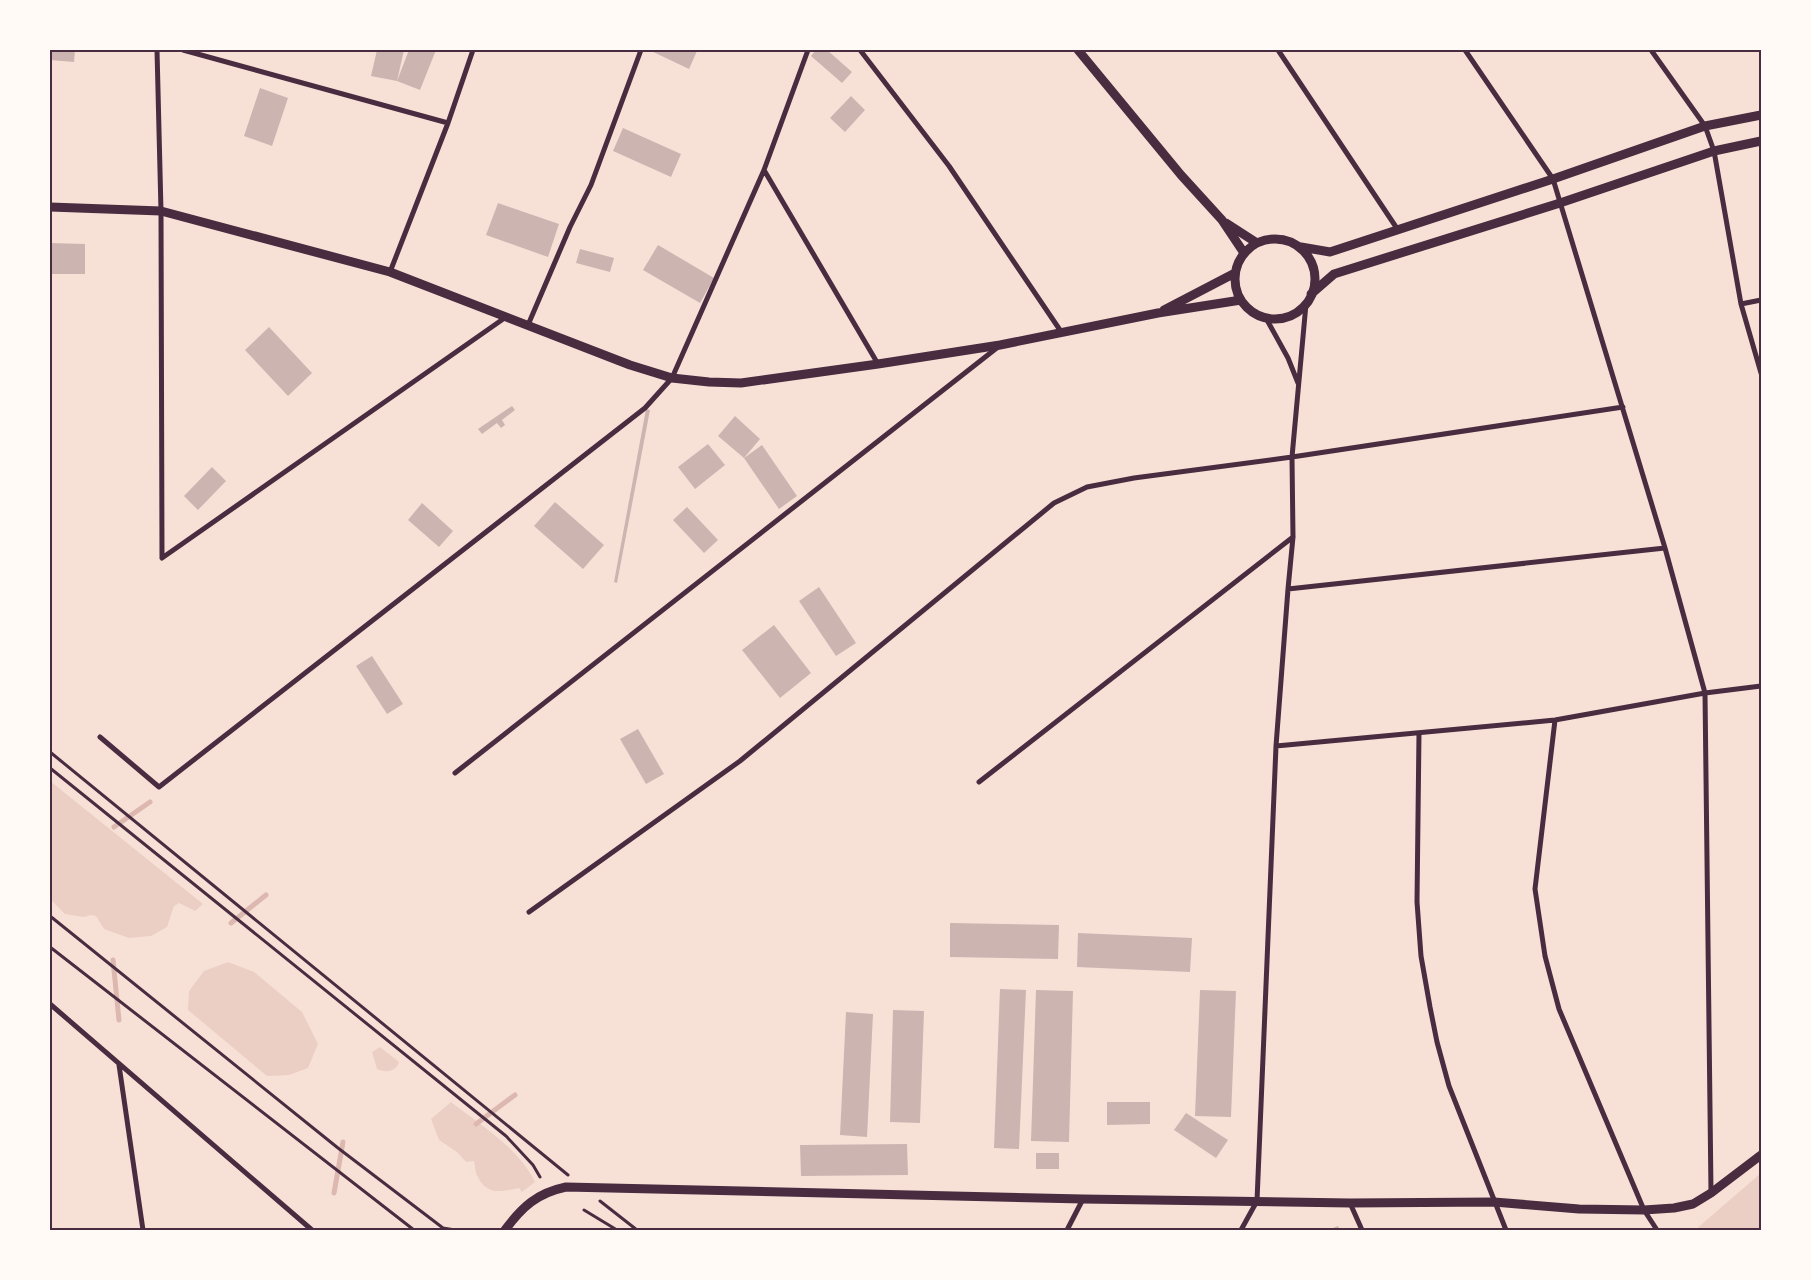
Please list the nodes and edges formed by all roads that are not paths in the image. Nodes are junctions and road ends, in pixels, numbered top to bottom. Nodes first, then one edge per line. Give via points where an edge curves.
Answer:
1 (157, 50) edge
2 (183, 50) edge
3 (473, 50) edge
4 (641, 50) edge
5 (808, 50) edge
6 (860, 50) edge
7 (1078, 50) edge
8 (1278, 50) edge
9 (1465, 50) edge
10 (1651, 50) edge
11 (1761, 115) edge
12 (448, 124) junction
13 (1705, 126) junction
14 (1761, 141) edge
15 (1714, 151) junction
16 (764, 170) junction
17 (1553, 179) junction
18 (1560, 203) junction
19 (50, 207) edge
20 (161, 211) junction
21 (1222, 220) junction
22 (1398, 231) junction
23 (1257, 244) junction
24 (1301, 248) junction
25 (1244, 253) junction
26 (390, 272) junction
27 (1235, 273) junction
28 (1311, 294) junction
29 (1241, 300) junction
30 (1761, 300) edge
31 (1306, 304) junction
32 (1741, 304) junction
33 (1158, 313) junction
34 (507, 316) junction
35 (1267, 320) junction
36 (528, 325) junction
37 (1062, 333) junction
38 (1000, 345) junction
39 (878, 364) junction
40 (1761, 373) edge
41 (672, 378) junction
42 (1298, 384) junction
43 (1623, 407) junction
44 (1292, 457) junction
45 (1293, 537) junction
46 (1665, 548) junction
47 (1288, 590) junction
48 (1761, 686) edge
49 (1705, 694) junction
50 (1555, 720) junction
51 (1419, 733) junction
52 (100, 737) dead end
53 (1276, 746) junction
54 (455, 773) dead end
55 (979, 782) dead end
56 (529, 912) dead end
57 (50, 1004) edge
58 (119, 1065) junction
59 (1761, 1155) edge
60 (1711, 1193) junction
61 (1083, 1199) junction
62 (1257, 1201) junction
63 (1494, 1202) junction
64 (1350, 1203) junction
65 (1644, 1210) junction
66 (143, 1230) edge
67 (312, 1230) edge
68 (504, 1230) edge
69 (1067, 1230) edge
70 (1241, 1230) edge
71 (1362, 1230) edge
72 (1506, 1230) edge
73 (1657, 1230) edge

1 - 20 street
2 - 12 street
3 - 12 street
4 - 36 street via 591,185
5 - 16 street
6 - 37 street via 949,166
7 - 21 street
8 - 22 street
9 - 17 street
10 - 13 street
11 - 13 street
12 - 26 street
13 - 15 street
13 - 17 street
14 - 15 street
15 - 18 street
15 - 32 street
16 - 39 street
16 - 41 street
17 - 18 street
17 - 22 street
18 - 28 street via 1334,274
18 - 43 street
19 - 20 street
20 - 26 street
20 - 34 street via 162,558
21 - 23 street
21 - 25 street
22 - 24 street via 1330,252
23 - 24 street via 1274,239
23 - 25 street
24 - 28 street via 1313,268 1315,279
25 - 27 street
26 - 34 street
27 - 29 street via 1236,290
27 - 33 street
28 - 31 street
29 - 33 street
29 - 35 street via 1252,314
30 - 32 street
31 - 35 street via 1290,317
31 - 42 street
32 - 40 street
33 - 37 street
34 - 36 street
35 - 42 street
36 - 41 street
37 - 38 street
38 - 39 street
38 - 54 street
39 - 41 street via 741,382
41 - 52 street via 645,408 159,787
42 - 44 street
43 - 44 street
43 - 46 street
44 - 45 street
44 - 56 street via 1087,487 1054,503 740,761
45 - 47 street
45 - 55 street
46 - 47 street
46 - 49 street
47 - 53 street
48 - 49 street
49 - 50 street
49 - 60 street
50 - 51 street
50 - 65 street via 1535,889 1545,956 1559,1009
51 - 53 street
51 - 63 street via 1417,902 1421,956 1449,1086
53 - 62 street
57 - 58 street
58 - 66 street
58 - 67 street
59 - 60 street
60 - 65 street via 1693,1204
61 - 62 street
61 - 68 street via 566,1187 548,1191 514,1217
61 - 69 street
62 - 64 street
62 - 70 street
63 - 64 street
63 - 65 street
63 - 72 street
64 - 71 street
65 - 73 street

